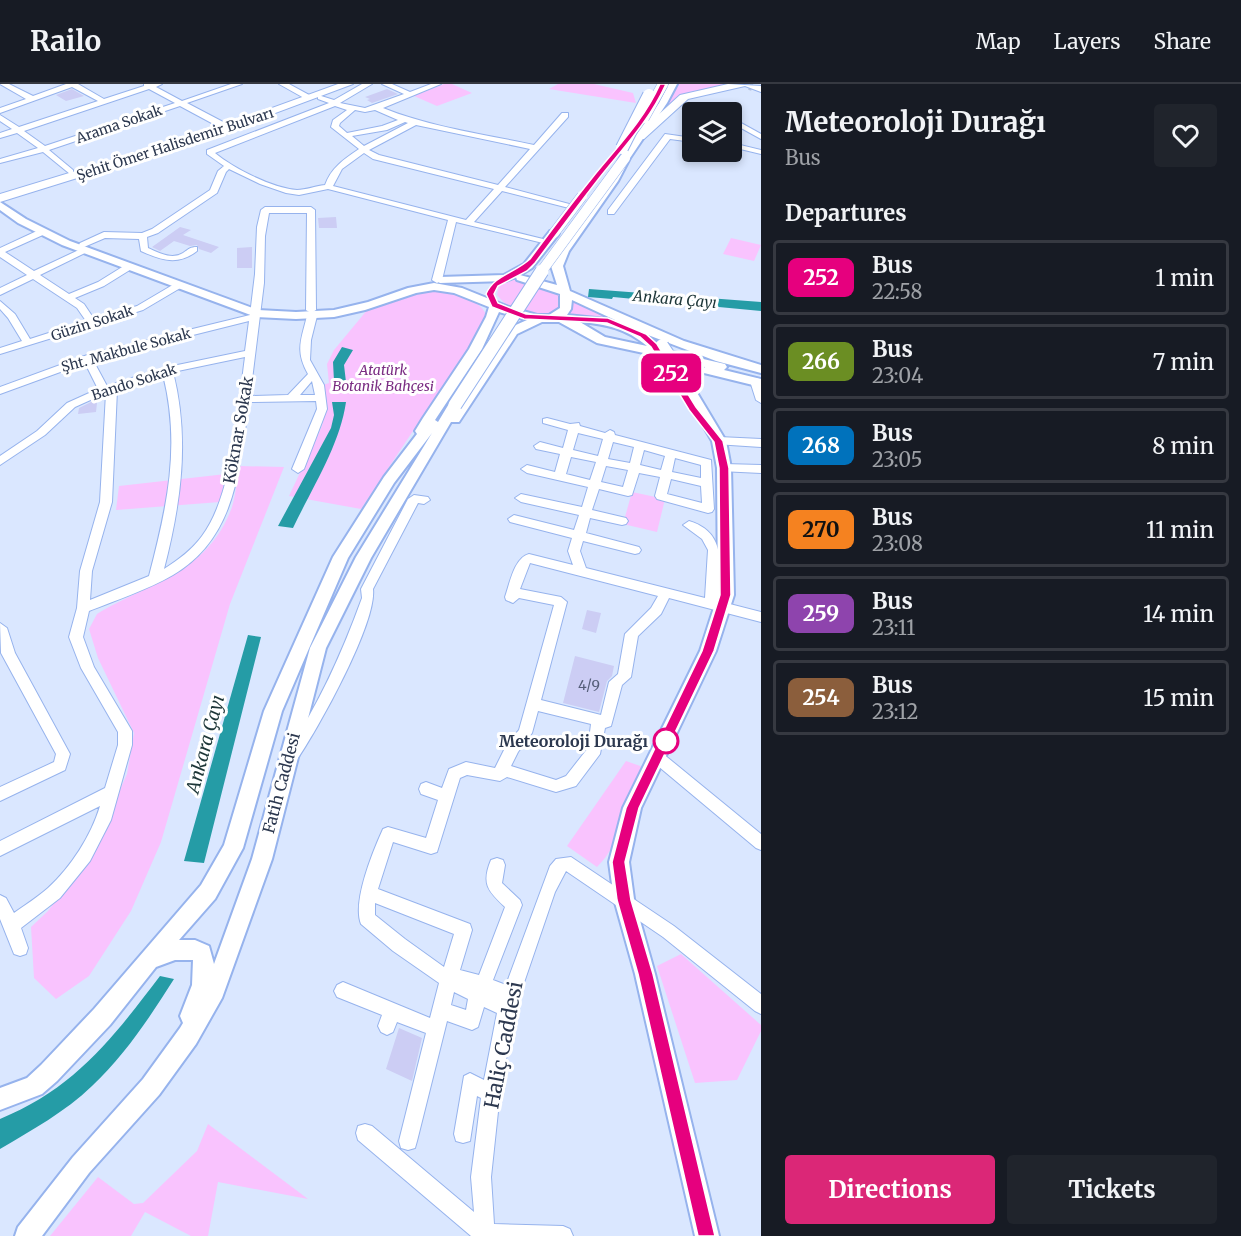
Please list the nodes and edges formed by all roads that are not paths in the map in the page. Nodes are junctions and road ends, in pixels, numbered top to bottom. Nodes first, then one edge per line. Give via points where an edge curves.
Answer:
1 (4, 84) edge
2 (73, 84) edge
3 (238, 84) edge
4 (284, 84) edge
5 (337, 84) edge
6 (348, 84) edge
7 (359, 84) edge
8 (368, 84) edge
9 (386, 84) edge
10 (437, 84) edge
11 (663, 84) edge
12 (673, 84) edge
13 (151, 85) edge
14 (755, 86) edge
15 (650, 90) edge
16 (409, 94) junction
17 (307, 96) junction
18 (321, 97) junction
19 (32, 99) junction
20 (104, 102) junction
21 (180, 103) junction
22 (336, 103) junction
23 (376, 108) junction
24 (0, 111) edge
25 (565, 115) dead end
26 (0, 117) edge
27 (404, 120) junction
28 (414, 123) junction
29 (742, 126) edge
30 (220, 128) junction
31 (19, 130) junction
32 (346, 135) junction
33 (0, 136) edge
34 (761, 136) edge
35 (640, 137) junction
36 (682, 138) edge
37 (742, 147) edge
38 (535, 148) junction
39 (44, 149) junction
40 (363, 151) junction
41 (761, 152) edge
42 (621, 154) junction
43 (0, 161) edge
44 (230, 165) junction
45 (70, 172) junction
46 (328, 187) junction
47 (502, 187) junction
48 (1, 198) edge
49 (568, 205) dead end
50 (611, 212) dead end
51 (453, 219) junction
52 (468, 223) junction
53 (42, 232) junction
54 (143, 236) junction
55 (540, 241) dead end
56 (84, 248) junction
57 (194, 249) dead end
58 (0, 252) edge
59 (130, 266) junction
60 (36, 276) junction
61 (506, 278) junction
62 (437, 280) junction
63 (179, 285) junction
64 (0, 292) edge
65 (564, 293) junction
66 (69, 297) junction
67 (0, 304) edge
68 (495, 305) junction
69 (256, 312) junction
70 (311, 313) junction
71 (609, 317) junction
72 (544, 319) junction
73 (92, 323) junction
74 (601, 340) junction
75 (28, 343) junction
76 (0, 351) edge
77 (251, 352) junction
78 (662, 352) junction
79 (88, 359) junction
80 (761, 367) edge
81 (167, 370) junction
82 (312, 375) junction
83 (680, 376) junction
84 (759, 380) edge
85 (108, 389) junction
86 (0, 391) edge
87 (291, 398) junction
88 (321, 398) junction
89 (243, 399) junction
90 (761, 400) edge
91 (547, 421) dead end
92 (575, 426) junction
93 (610, 435) junction
94 (718, 441) junction
95 (761, 443) edge
96 (640, 444) junction
97 (540, 446) dead end
98 (419, 451) junction
99 (566, 452) junction
100 (671, 453) junction
101 (0, 460) edge
102 (601, 461) junction
103 (634, 468) junction
104 (724, 468) junction
105 (298, 469) dead end
106 (527, 469) dead end
107 (761, 469) edge
108 (666, 475) junction
109 (559, 477) junction
110 (706, 483) junction
111 (594, 486) junction
112 (521, 498) dead end
113 (424, 500) dead end
114 (586, 513) junction
115 (514, 519) dead end
116 (622, 522) dead end
117 (689, 525) dead end
118 (579, 535) junction
119 (635, 550) dead end
120 (582, 571) junction
121 (155, 578) junction
122 (666, 593) junction
123 (717, 606) junction
124 (83, 608) junction
125 (761, 617) edge
126 (1, 635) edge
127 (534, 704) junction
128 (599, 720) junction
129 (657, 757) junction
130 (287, 761) junction
131 (502, 769) junction
132 (426, 789) dead end
133 (111, 792) junction
134 (0, 794) edge
135 (447, 796) junction
136 (761, 843) edge
137 (0, 849) edge
138 (497, 865) dead end
139 (368, 893) junction
140 (624, 900) junction
141 (0, 903) edge
142 (12, 926) junction
143 (20, 948) dead end
144 (148, 960) junction
145 (449, 979) junction
146 (343, 991) dead end
147 (480, 991) junction
148 (508, 1002) junction
149 (761, 1005) edge
150 (441, 1010) junction
151 (437, 1029) junction
152 (172, 1059) junction
153 (491, 1093) junction
154 (0, 1099) edge
155 (365, 1133) dead end
156 (463, 1134) dead end
157 (408, 1141) dead end
158 (484, 1235) edge
159 (27, 1236) edge
160 (563, 1236) edge
161 (706, 1236) edge

1 - 19 street
2 - 19 street
2 - 20 street
3 - 21 street, Arama Sokak
4 - 17 street
5 - 17 highway, Şehit Ömer Halisdemir Bulvarı
6 - 30 highway, Şehit Ömer Halisdemir Bulvarı
7 - 18 highway
8 - 22 street
9 - 16 street
10 - 16 street
11 - 42 main road, Fatih Caddesi, bridge
12 - 35 main road, Fatih Caddesi
13 - 20 street
13 - 21 street
14 - 35 highway via 681,99
15 - 42 highway, bridge
16 - 23 street
17 - 30 highway, Şehit Ömer Halisdemir Bulvarı
18 - 22 street
18 - 30 highway
19 - 24 street
20 - 31 street
21 - 30 street
21 - 39 street, Arama Sokak
22 - 23 street via 365,110
22 - 32 street via 352,110 334,125
22 - 44 street via 211,150 212,155
23 - 27 street
25 - 38 street
26 - 31 street
27 - 28 street
27 - 32 street
28 - 38 street
28 - 40 street
29 - 34 street
30 - 45 highway, Şehit Ömer Halisdemir Bulvarı
30 - 48 highway, Şehit Ömer Halisdemir Bulvarı
31 - 33 street
31 - 39 street
32 - 40 street
35 - 42 main road, Fatih Caddesi
36 - 50 street via 668,136
37 - 41 street
38 - 47 street
39 - 43 street, Arama Sokak
39 - 45 street
40 - 46 street via 337,169
40 - 47 street via 408,166
42 - 61 main road, bridge via 593,182 528,266
42 - 65 main road, bridge via 613,181 557,266
42 - 98 main road, Fatih Caddesi, bridge
44 - 46 street via 287,190 305,192
44 - 54 street via 222,171 214,191
45 - 48 highway, Şehit Ömer Halisdemir Bulvarı
46 - 51 street
47 - 49 street
47 - 52 street
48 - 53 main road via 22,221
48 - 56 main road via 23,215
51 - 52 street
51 - 62 street
52 - 55 street
53 - 56 main road
53 - 58 street
54 - 56 street via 104,235
54 - 57 street via 144,249 172,259 184,258
56 - 59 main road
56 - 60 street
56 - 69 main road
58 - 60 street
59 - 63 main road
59 - 66 street
60 - 64 street
60 - 66 street
61 - 62 main road
61 - 65 main road via 535,280
61 - 68 main road via 492,288 491,300
62 - 70 main road
63 - 69 main road
63 - 73 street, Güzin Sokak via 140,308
65 - 71 main road
65 - 72 main road via 567,306 562,314
66 - 73 street via 81,306
67 - 75 street
68 - 70 main road via 476,295 432,286 414,288 362,308
68 - 72 main road via 512,313
68 - 98 main road via 488,328 440,399
69 - 70 main road
69 - 70 street, Köknar Sokak via 263,213 268,209 301,209 311,210
69 - 77 street, Köknar Sokak
69 - 79 street, Şht. Makbule Sokak
70 - 82 street via 305,360
71 - 72 main road
71 - 74 main road via 594,330
71 - 78 main road via 649,335
71 - 80 main road via 713,355
72 - 74 main road via 573,323
72 - 98 main road via 513,331 450,425
73 - 75 street, Güzin Sokak
74 - 78 main road
75 - 76 street, Güzin Sokak
77 - 81 street, Bando Sokak
77 - 89 street, Köknar Sokak
78 - 83 main road
78 - 84 main road
78 - 94 main road via 693,408
79 - 85 street
79 - 86 street, Şht. Makbule Sokak
81 - 85 street, Bando Sokak
81 - 121 street via 172,386 177,464 175,493
82 - 87 street
82 - 88 street
83 - 84 main road via 688,368 699,368
83 - 94 main road
84 - 90 street
85 - 101 street, Bando Sokak via 71,405 41,433
85 - 124 street via 106,502 86,571
87 - 88 street
87 - 89 street
88 - 105 street via 322,409
89 - 121 street, Köknar Sokak via 231,480 220,513 195,553
91 - 92 street
92 - 93 street
92 - 99 street
93 - 96 street
93 - 102 street
94 - 95 street
94 - 104 main road
96 - 100 street
96 - 103 street
97 - 99 street
98 - 130 main road, Fatih Caddesi via 318,648
98 - 144 main road, Fatih Caddesi via 389,480 341,557 273,711 233,848 208,892
99 - 102 street
99 - 109 street
100 - 108 street
100 - 110 street via 707,463
102 - 103 street
102 - 111 street
103 - 108 street
103 - 111 street via 628,492
104 - 107 street
104 - 123 main road via 726,595
106 - 109 street
108 - 110 street
108 - 110 street via 661,496 708,509
109 - 111 street
111 - 114 street
112 - 114 street
113 - 130 street via 414,499 393,539 367,589 368,598 345,660 303,741
114 - 116 street
114 - 118 street
115 - 118 street
117 - 123 street via 706,536 714,550
118 - 119 street
118 - 120 street via 574,551
120 - 122 street
120 - 127 street via 529,558 512,595 560,605
121 - 124 street, Köknar Sokak
122 - 123 street
122 - 128 street via 656,611 632,634 624,677 616,681 606,722
123 - 125 street
123 - 129 main road via 708,651
124 - 133 street via 76,636 88,668 125,731
126 - 134 street via 63,754 60,766
127 - 128 street
127 - 131 street via 525,733
128 - 131 street via 595,750 571,781 556,786
129 - 136 street
129 - 140 main road via 632,808 618,862
130 - 152 main road, Fatih Caddesi via 262,859 215,991
131 - 135 street via 500,775 461,769 454,774
132 - 135 street
133 - 137 street
133 - 142 street via 103,820 84,856 54,893
135 - 139 street via 431,847 388,834
138 - 147 street via 494,886 514,905
139 - 145 street via 367,918 397,946
139 - 145 street via 464,930
140 - 148 street, Haliç Caddesi via 571,864 562,864 547,892
140 - 149 street
140 - 161 main road
141 - 142 street
142 - 143 street
144 - 152 main road via 191,948 202,953 206,966 198,999
144 - 154 main road, Fatih Caddesi via 49,1073 34,1086
145 - 147 street
145 - 150 street
146 - 151 street via 389,1018
147 - 148 street
147 - 150 street via 472,1021
148 - 153 street, Haliç Caddesi
150 - 151 street
151 - 157 street
152 - 159 main road, Fatih Caddesi via 81,1165
153 - 156 street via 470,1082
153 - 158 street, Haliç Caddesi via 481,1177
155 - 158 street
158 - 160 street

